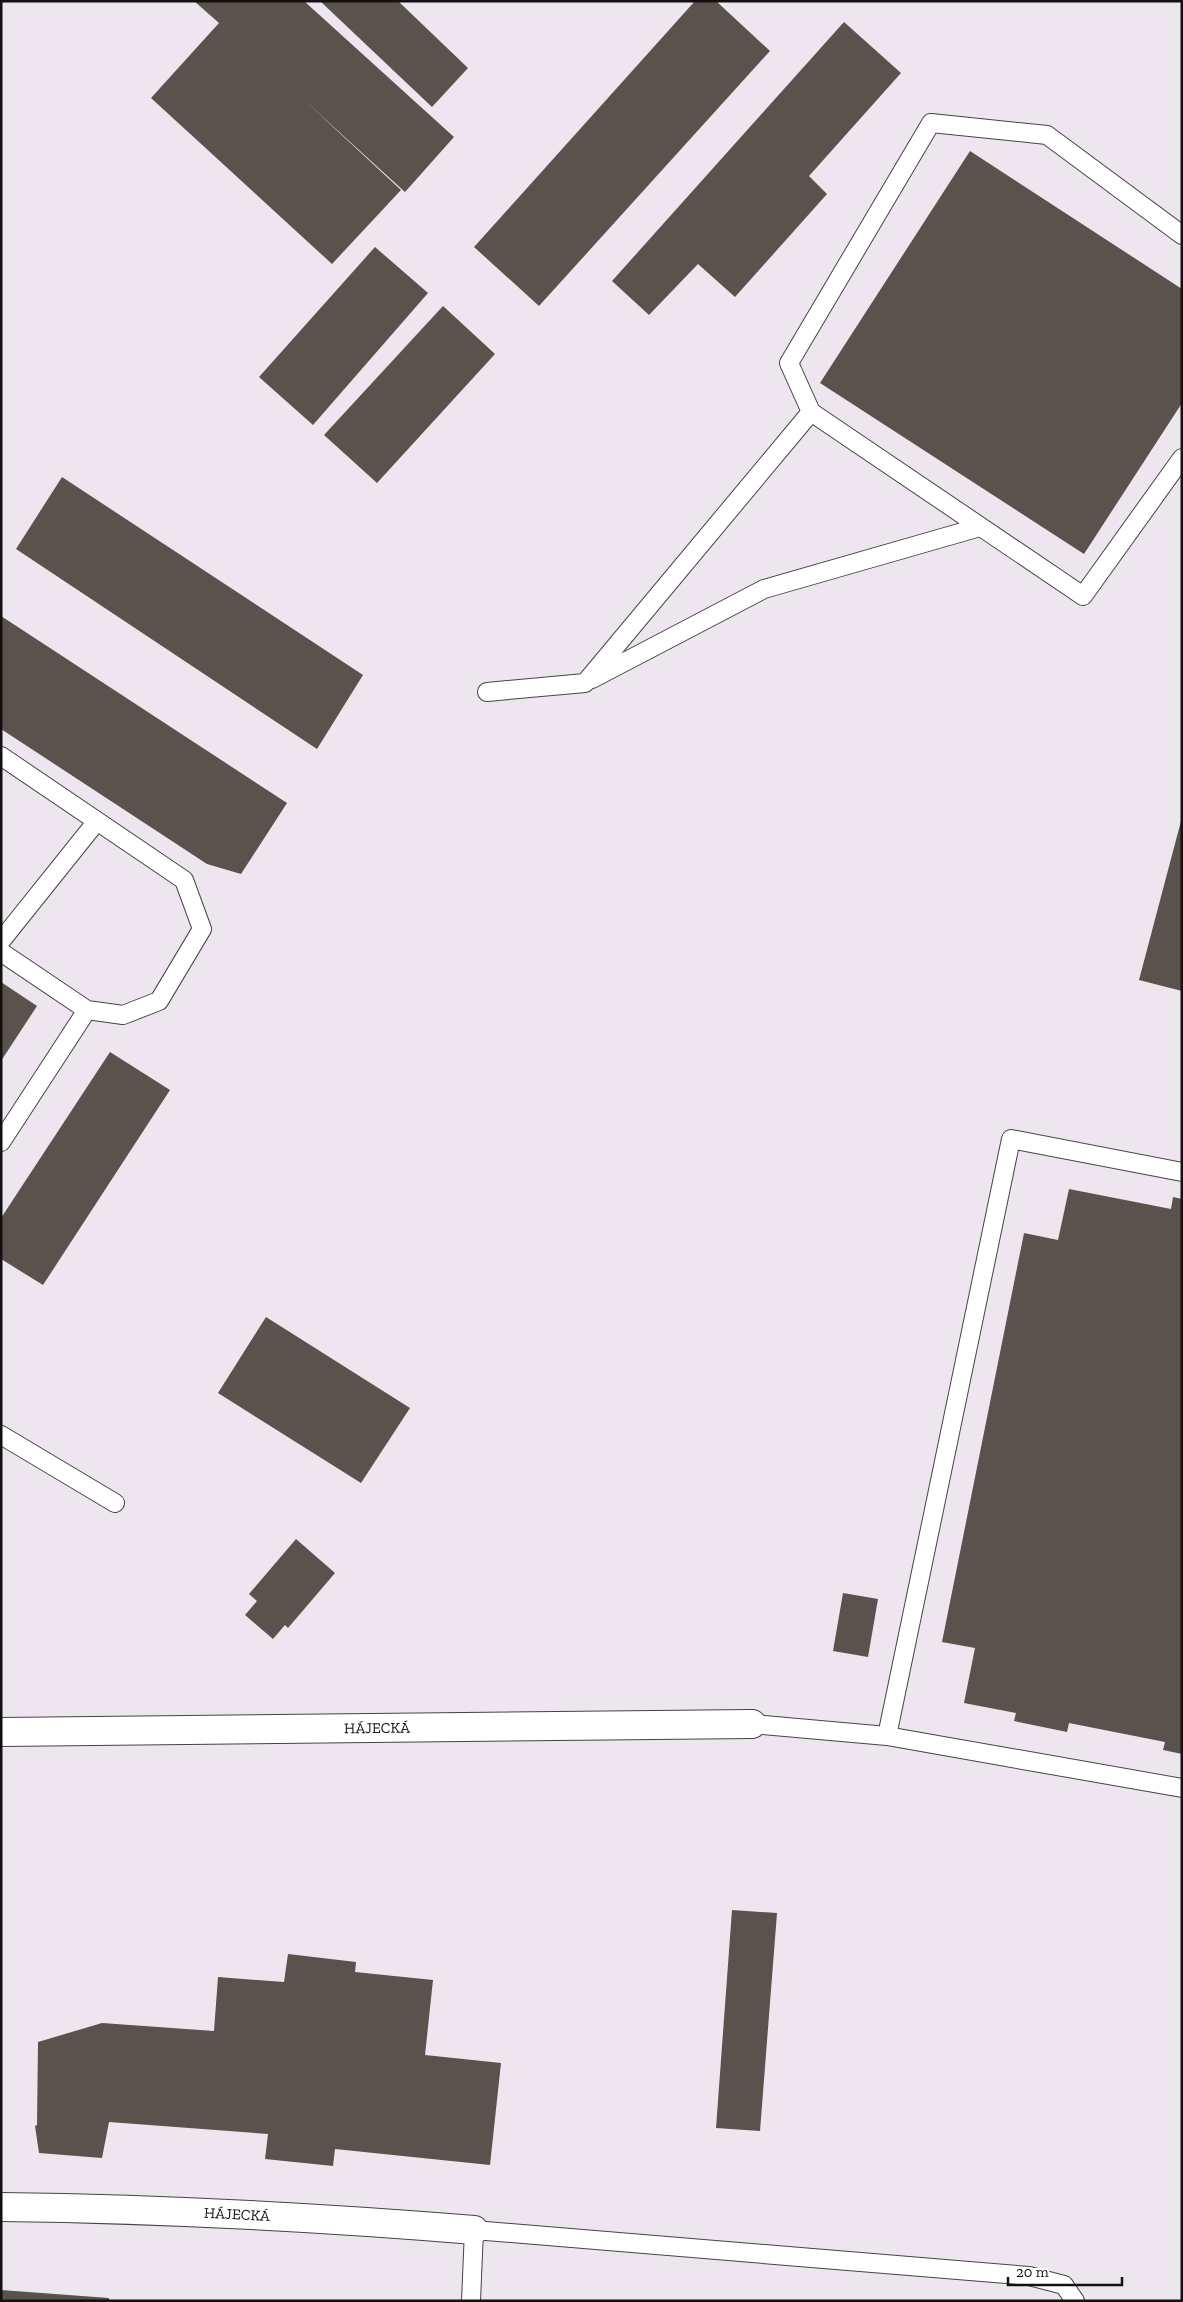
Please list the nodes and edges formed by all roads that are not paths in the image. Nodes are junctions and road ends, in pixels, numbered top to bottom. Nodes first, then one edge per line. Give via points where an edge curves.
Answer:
1 (1182, 235) edge
2 (811, 412) junction
3 (1182, 458) edge
4 (980, 527) junction
5 (585, 683) junction
6 (488, 692) dead end
7 (1, 756) edge
8 (97, 821) junction
9 (1, 941) edge
10 (1, 952) edge
11 (87, 1010) junction
12 (1, 1142) edge
13 (1182, 1172) edge
14 (1, 1435) edge
15 (115, 1503) dead end
16 (752, 1724) joint
17 (1, 1732) edge
18 (887, 1736) junction
19 (1182, 1788) edge
20 (1, 2207) edge
21 (474, 2230) junction
22 (471, 2301) edge
23 (1075, 2301) edge

1 - 2 lane via 1046,135 931,123 789,363
2 - 4 lane
2 - 5 lane
3 - 4 lane via 1082,596
4 - 5 lane via 764,589
5 - 6 lane
7 - 8 lane
8 - 9 lane
8 - 11 lane via 184,880 202,929 159,1002 123,1015
10 - 11 lane
11 - 12 lane
13 - 18 lane via 1011,1139
14 - 15 lane
16 - 17 street, HÁJECKÁ
16 - 18 lane
18 - 19 lane
20 - 21 street, HÁJECKÁ via 366,2221
21 - 22 lane
21 - 23 lane via 1029,2276 1064,2285

